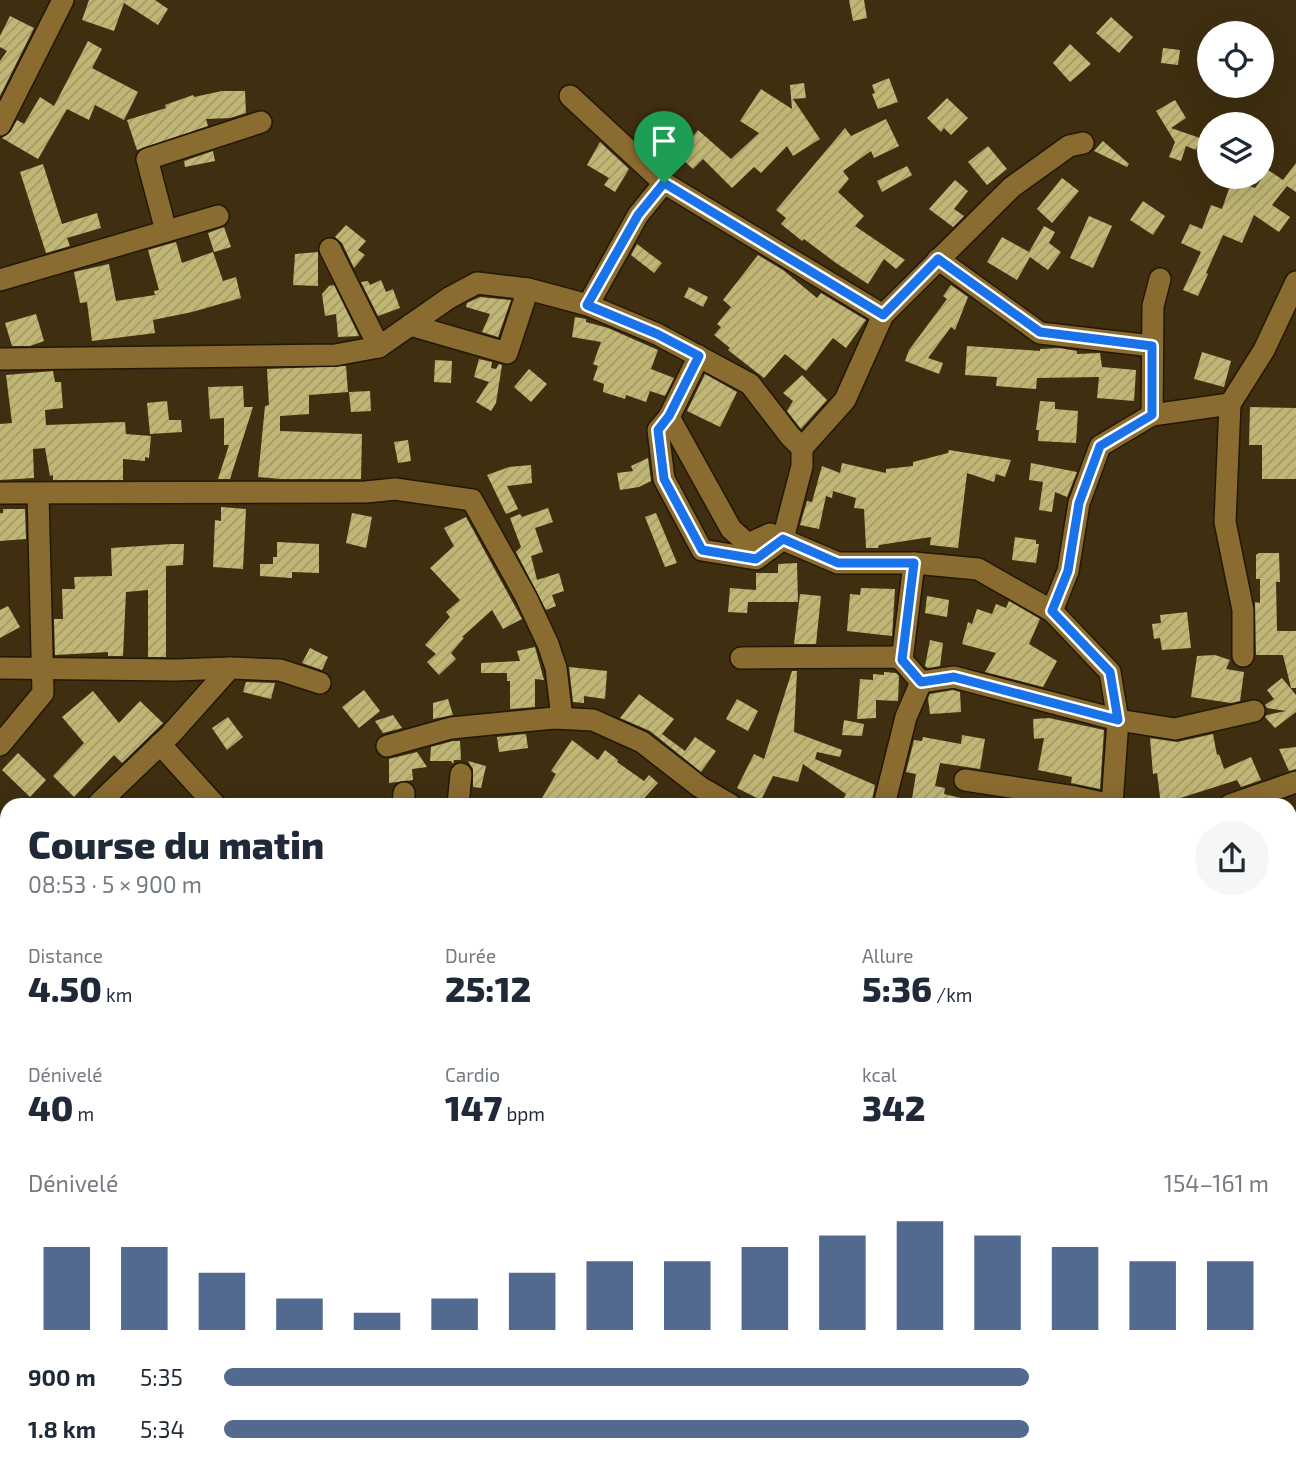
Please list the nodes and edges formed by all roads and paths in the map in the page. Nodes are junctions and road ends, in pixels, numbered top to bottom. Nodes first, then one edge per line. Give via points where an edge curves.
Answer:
1 (64, 0) edge
2 (570, 96) dead end
3 (261, 122) dead end
4 (0, 125) edge
5 (1083, 144) dead end
6 (664, 183) junction
7 (218, 216) dead end
8 (166, 231) junction
9 (330, 249) dead end
10 (938, 259) junction
11 (1160, 279) dead end
12 (0, 280) edge
13 (1296, 282) edge
14 (528, 289) junction
15 (587, 305) junction
16 (883, 315) junction
17 (410, 326) junction
18 (1152, 346) junction
19 (379, 347) junction
20 (699, 356) junction
21 (0, 359) edge
22 (1230, 404) junction
23 (1152, 415) junction
24 (669, 416) junction
25 (803, 448) junction
26 (0, 493) edge
27 (38, 494) junction
28 (783, 539) junction
29 (914, 563) junction
30 (1052, 611) junction
31 (1243, 656) dead end
32 (741, 658) dead end
33 (902, 660) junction
34 (0, 668) edge
35 (42, 668) junction
36 (230, 668) junction
37 (921, 682) junction
38 (320, 683) dead end
39 (1254, 711) dead end
40 (562, 718) junction
41 (1118, 720) junction
42 (160, 744) junction
43 (0, 745) edge
44 (387, 746) dead end
45 (461, 774) dead end
46 (965, 780) dead end
47 (1296, 782) edge
48 (104, 798) edge
49 (209, 798) edge
50 (459, 798) edge
51 (719, 798) edge
52 (886, 798) edge
53 (1080, 798) edge
54 (1112, 798) edge
55 (1250, 798) edge

1 - 4 street
2 - 6 street
3 - 8 street via 147,159
5 - 10 street via 1069,146 1012,187
6 - 15 street via 638,215
6 - 16 street
7 - 8 street
8 - 12 street
9 - 19 street
10 - 16 street
10 - 18 street via 1040,332
11 - 18 street via 1153,306
13 - 22 street via 1264,350
14 - 15 street
14 - 17 street via 477,284
14 - 17 street via 507,354
15 - 20 street
16 - 25 street via 845,400
17 - 19 street
18 - 23 street
19 - 21 street via 335,355
20 - 24 street
20 - 25 street via 750,384
22 - 23 street
22 - 31 street via 1225,522 1243,610
23 - 30 street via 1100,446 1079,503 1068,571
24 - 28 street via 731,528 748,544 770,534
24 - 28 street via 658,430 664,479 702,550 756,559
25 - 28 street
26 - 27 street
27 - 35 street
27 - 40 street via 395,489 472,500 548,644
28 - 29 street via 838,563
29 - 30 street via 978,569
29 - 33 street
30 - 41 street via 1110,672
32 - 33 street via 881,656
33 - 37 street
34 - 35 street
35 - 36 street
35 - 43 street via 43,693
36 - 38 street via 280,670
36 - 42 street
37 - 41 street via 954,677
37 - 52 street via 906,717
39 - 41 street via 1175,729
40 - 44 street via 451,728
40 - 51 street via 593,720 642,742
41 - 54 street
42 - 48 street
42 - 49 street
45 - 50 street
46 - 53 street
47 - 55 street

